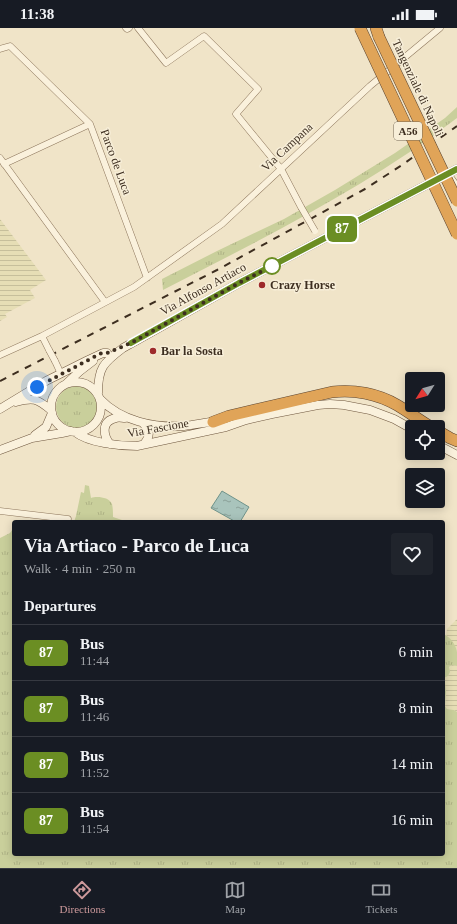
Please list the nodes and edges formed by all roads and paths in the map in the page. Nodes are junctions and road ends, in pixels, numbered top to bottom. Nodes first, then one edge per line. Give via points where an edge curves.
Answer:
1 (138, 28) edge
2 (360, 28) edge
3 (440, 28) edge
4 (377, 32) edge
5 (0, 49) edge
6 (90, 124) junction
7 (2, 161) edge
8 (281, 169) junction
9 (457, 169) edge
10 (448, 174) junction
11 (457, 186) edge
12 (457, 201) edge
13 (457, 234) edge
14 (320, 241) junction
15 (147, 278) junction
16 (105, 302) junction
17 (42, 336) junction
18 (131, 343) junction
19 (107, 353) junction
20 (0, 355) edge
21 (61, 374) junction
22 (66, 384) junction
23 (37, 387) junction
24 (99, 396) junction
25 (9, 404) junction
26 (0, 409) edge
27 (52, 412) junction
28 (127, 418) junction
29 (246, 420) junction
30 (420, 420) edge
31 (213, 422) junction
32 (143, 423) junction
33 (405, 425) edge
34 (73, 432) junction
35 (445, 435) edge
36 (32, 438) junction
37 (457, 441) edge
38 (110, 444) junction
39 (144, 444) junction
40 (445, 449) edge
41 (0, 450) edge
42 (457, 455) edge
43 (0, 511) edge
44 (68, 520) dead end

1 - 8 street via 166,64 204,36 258,90 236,114
2 - 13 highway, A56, bridge
3 - 8 street, Via Campana via 370,86
4 - 12 highway, Tangenziale di Napoli / A56, bridge
5 - 6 street, Parco de Luca via 10,46
6 - 7 street
6 - 15 street, Parco de Luca
7 - 16 street
8 - 14 street, bridge
8 - 15 street, Via Campana via 222,224
9 - 10 main road, Via Alfonso Artiaco
10 - 11 street
10 - 14 main road, Via Alfonso Artiaco
14 - 18 main road, Via Alfonso Artiaco
15 - 16 street, Via Campana
16 - 17 street, Via Campana
17 - 20 street, Via Campana
17 - 21 street, bridge
18 - 19 main road
18 - 24 main road via 102,366 98,379
19 - 21 main road via 102,353
19 - 22 main road
21 - 23 main road
22 - 23 main road
22 - 24 main road via 78,382 90,385
22 - 27 main road via 55,392 51,404
23 - 25 main road
24 - 28 main road, Via Fascione via 111,408
24 - 34 main road via 102,405 96,422 87,430
25 - 26 main road
25 - 27 main road via 31,399 41,402
27 - 34 main road via 61,427
27 - 36 main road via 46,427
28 - 32 main road, Via Fascione
28 - 38 main road via 116,418 105,426 105,436
29 - 31 main road, Via Fascione
29 - 33 main road, Via Fascione via 330,404 370,410
29 - 39 main road, Via Fascione via 226,427
30 - 31 highway via 389,401 373,395 347,391 332,392
31 - 32 main road, Via Fascione via 185,426
32 - 39 main road via 149,434
34 - 36 main road
34 - 38 main road, Via Fascione via 84,438
35 - 37 highway
36 - 41 main road
38 - 39 main road, Via Fascione
40 - 42 main road
43 - 44 street

